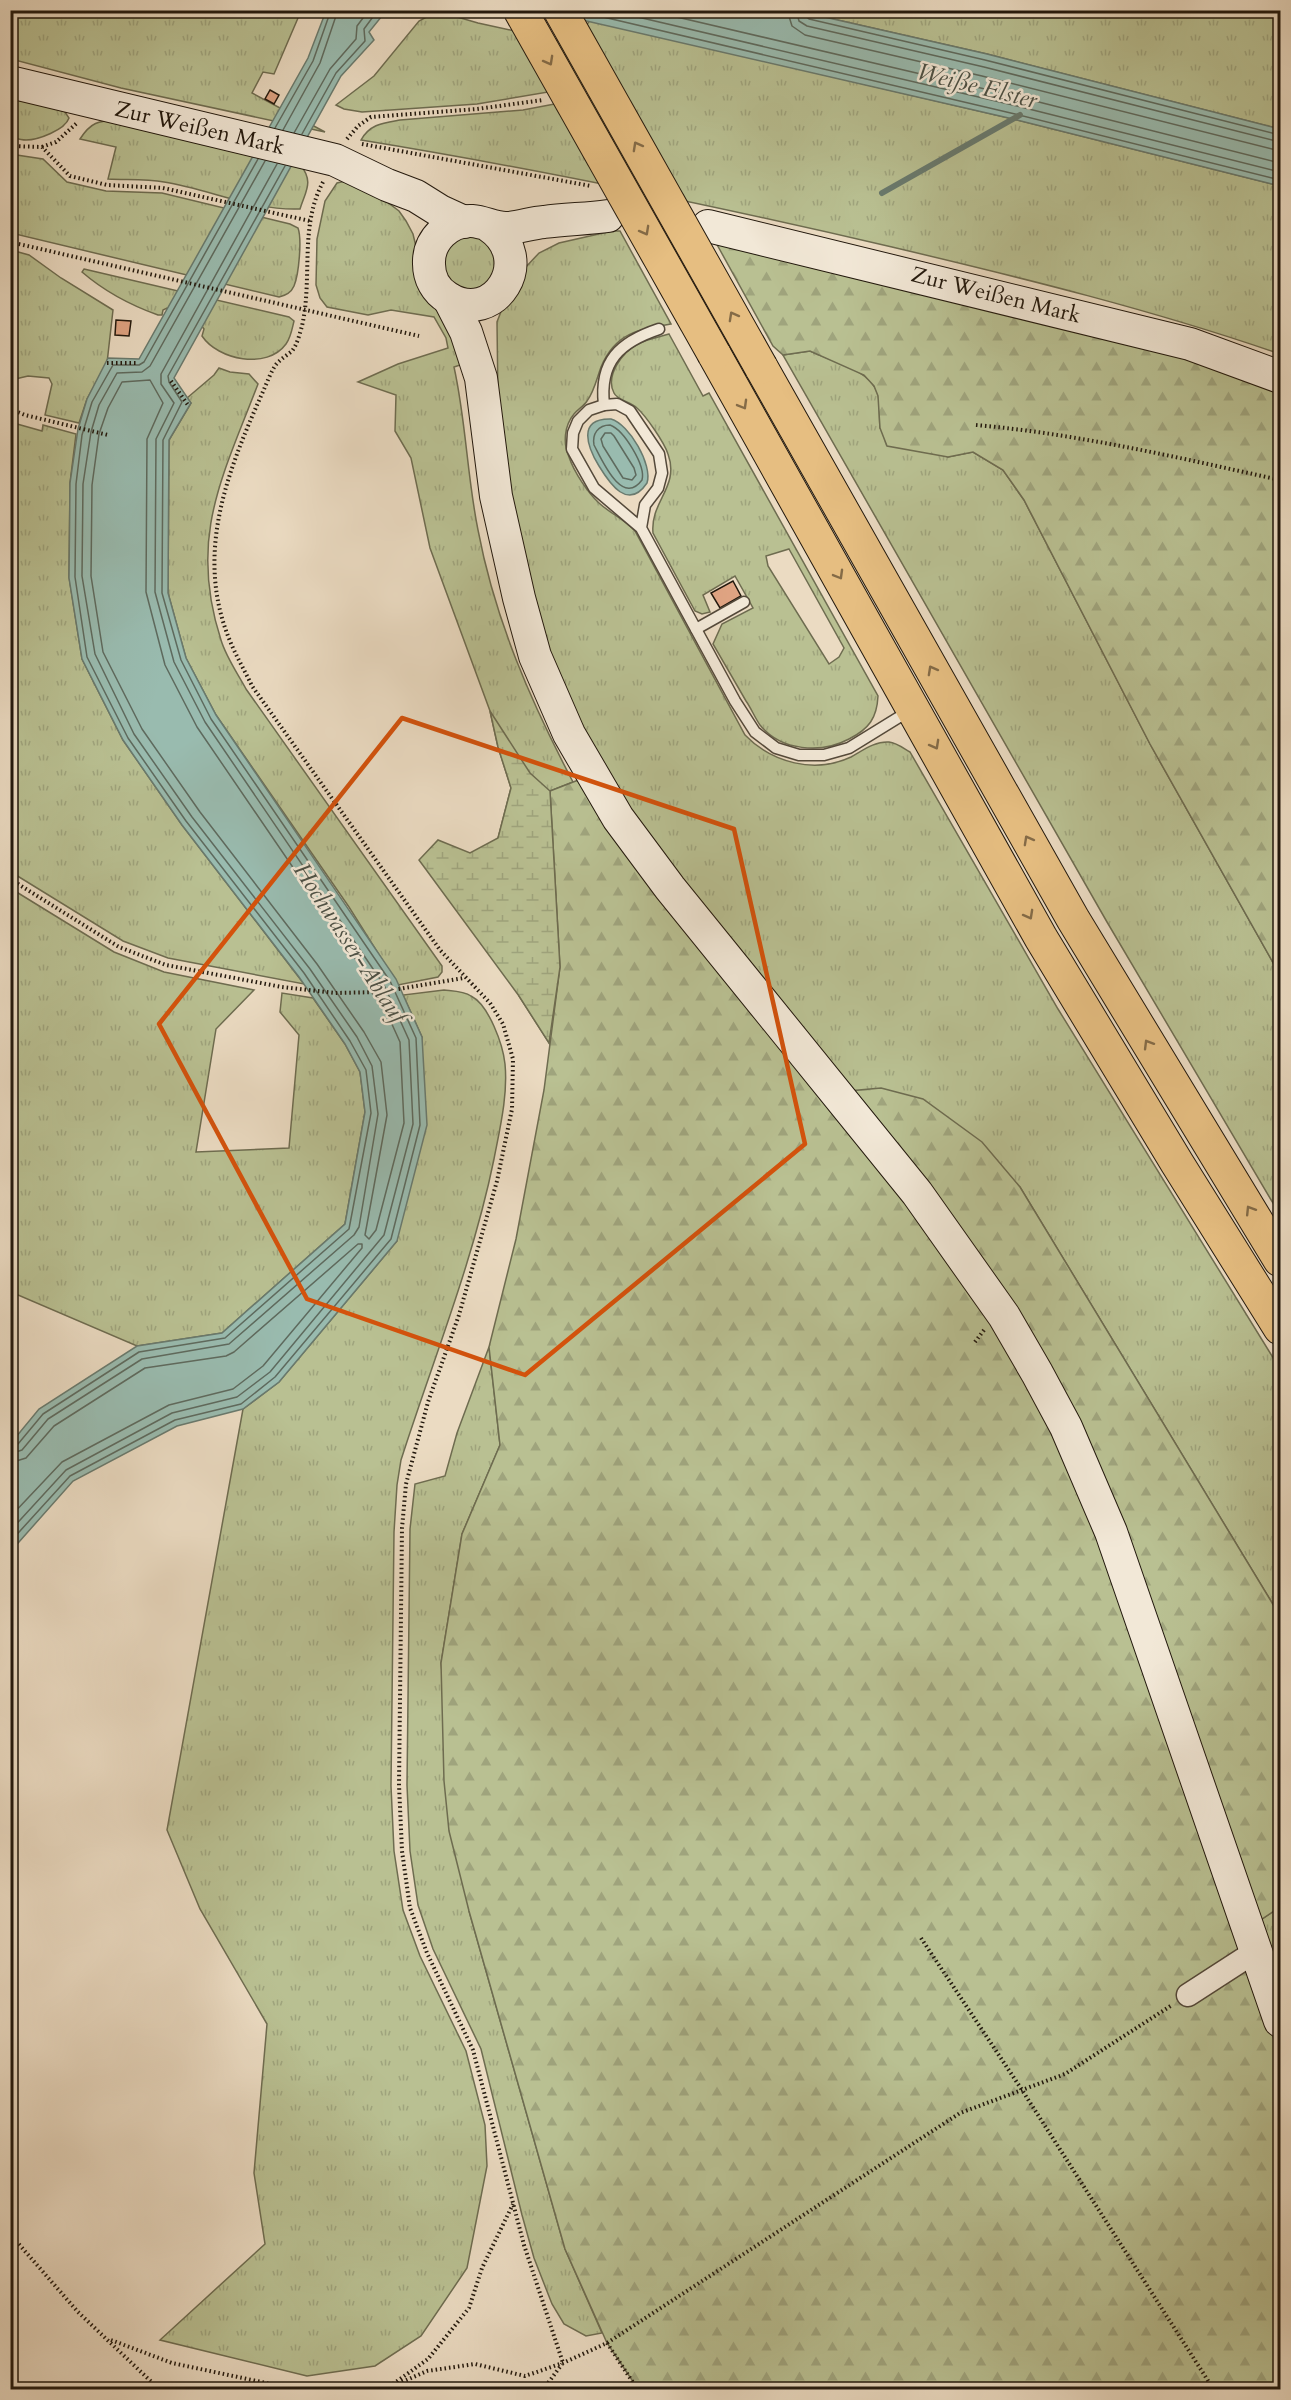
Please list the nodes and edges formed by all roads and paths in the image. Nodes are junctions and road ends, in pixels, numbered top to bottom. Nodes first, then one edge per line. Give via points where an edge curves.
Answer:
1 (520, 10) edge
2 (560, 10) edge
3 (10, 82) edge
4 (543, 100) dead end
5 (90, 102) junction
6 (10, 146) edge
7 (42, 147) junction
8 (335, 160) junction
9 (387, 185) junction
10 (310, 221) junction
11 (477, 224) junction
12 (708, 226) dead end
13 (10, 242) edge
14 (431, 250) junction
15 (503, 284) junction
16 (449, 299) junction
17 (304, 310) junction
18 (659, 329) dead end
19 (419, 336) dead end
20 (107, 363) dead end
21 (138, 363) dead end
22 (1281, 377) edge
23 (481, 378) junction
24 (171, 381) dead end
25 (188, 405) dead end
26 (604, 405) junction
27 (10, 409) edge
28 (976, 425) dead end
29 (108, 435) dead end
30 (1281, 480) edge
31 (641, 528) junction
32 (744, 602) dead end
33 (696, 629) junction
34 (914, 707) junction
35 (10, 879) edge
36 (464, 978) junction
37 (1281, 1260) edge
38 (1281, 1328) edge
39 (921, 1938) dead end
40 (1256, 1951) junction
41 (1188, 1995) joint
42 (1281, 2021) edge
43 (1022, 2090) junction
44 (513, 2204) junction
45 (10, 2234) edge
46 (107, 2339) junction
47 (607, 2343) junction
48 (563, 2363) junction
49 (386, 2389) edge
50 (160, 2390) edge
51 (299, 2390) edge
52 (363, 2390) edge
53 (543, 2390) edge
54 (638, 2390) edge
55 (1214, 2390) edge

1 -> 34 highway, bridge
37 -> 2 highway, bridge via 1073,920
3 - 5 main road, Zur Weißen Mark
4 - 8 path via 370,117 358,126
5 - 7 path via 73,129
5 - 8 main road, Zur Weißen Mark
6 - 7 path
7 - 10 path via 70,176 107,185 162,188
8 - 9 main road, Zur Weißen Mark
8 - 10 path via 317,193
9 - 11 main road, Zur Weißen Mark
9 - 14 main road, Zur Weißen Mark via 417,223
10 - 17 path
11 - 14 main road, Zur Weißen Mark via 447,228
11 - 15 main road, Zur Weißen Mark via 497,231 508,245 512,263
11 - 15 main road, Zur Weißen Mark via 508,228 595,218 529,250
12 - 22 main road, Zur Weißen Mark via 1190,344
13 - 17 path
14 - 16 main road, Zur Weißen Mark via 429,272
15 - 16 main road via 478,304
15 - 23 main road via 491,310
16 - 23 main road, Zur Weißen Mark via 466,332
17 - 19 path
17 - 36 path via 294,349 275,365 227,482 213,553 217,596 229,639 252,686 440,951
18 - 26 lane via 621,347 607,367 602,388
20 - 21 path
23 - 40 main road via 496,496 519,598 535,656 569,734 618,818 917,1193 1004,1316 1037,1373 1066,1427 1111,1532
24 - 25 path
26 - 31 lane via 617,404 630,411 659,454 663,473 645,505
26 - 31 lane via 589,410 578,421 572,449 594,488
27 - 29 path
28 - 30 path via 1027,429 1118,445
31 - 33 lane
32 - 33 lane
33 - 34 lane via 755,732 776,748 799,755 824,755 849,748
34 -> 38 highway via 1041,938
35 - 36 path via 119,947 166,965 335,993 381,992
36 - 44 path via 490,1003 503,1024 513,1059 512,1109 477,1256 428,1402 406,1484 399,1785 410,1908 473,2050
39 - 43 path
40 - 41 street
40 - 42 main road
41 - 43 path via 1065,2074
43 - 47 path via 960,2113
43 - 55 path
44 - 48 path
44 - 49 path via 482,2268 469,2308 428,2359
45 - 46 path
46 - 50 path
46 - 51 path via 172,2363
47 - 48 path
47 - 54 path
48 - 49 path via 525,2376 475,2364 427,2370
48 - 53 path
49 - 52 path

